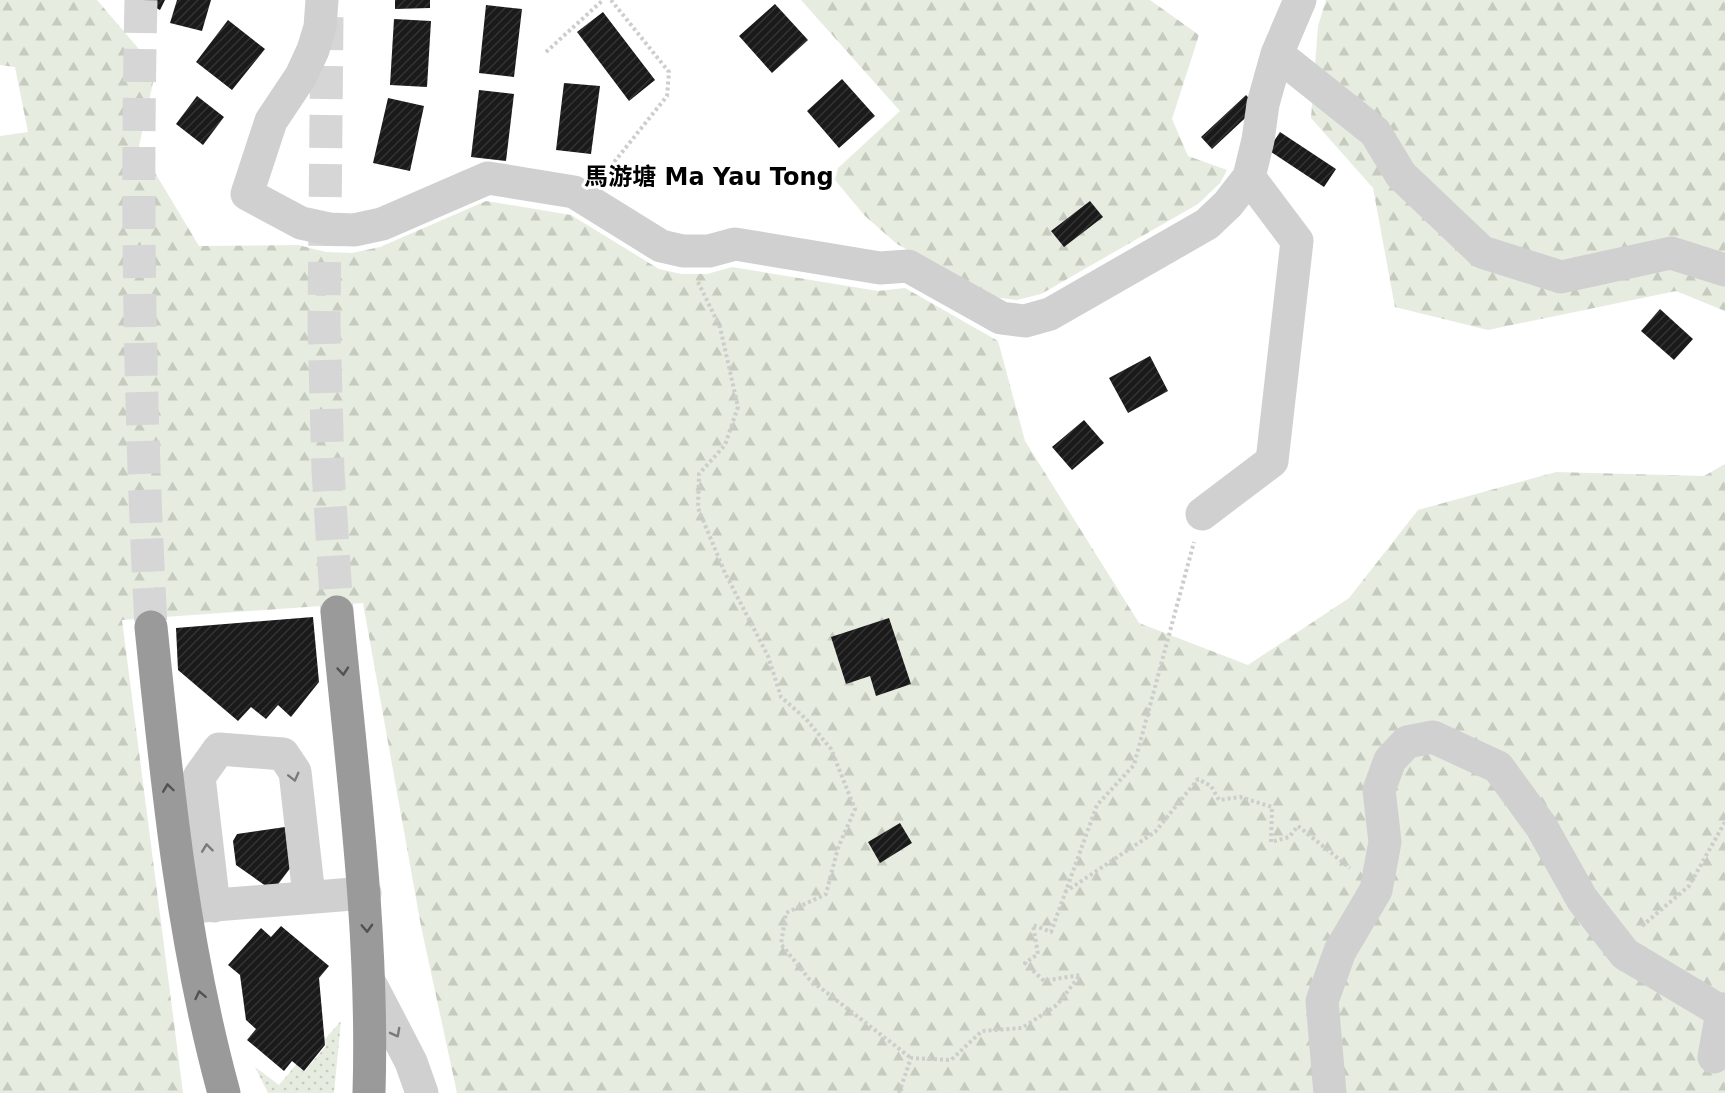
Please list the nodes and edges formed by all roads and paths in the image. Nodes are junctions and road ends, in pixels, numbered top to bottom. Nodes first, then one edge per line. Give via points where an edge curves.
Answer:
1 (322, 0) edge
2 (603, 0) edge
3 (611, 0) edge
4 (1300, 0) edge
5 (546, 52) dead end
6 (1277, 54) junction
7 (1249, 177) junction
8 (584, 199) junction
9 (683, 251) junction
10 (1725, 270) edge
11 (1202, 514) joint
12 (337, 612) tunnel mouth
13 (151, 627) tunnel mouth
14 (1725, 822) edge
15 (1376, 890) junction
16 (365, 892) junction
17 (1064, 893) junction
18 (309, 896) junction
19 (199, 906) junction
20 (1642, 926) dead end
21 (369, 981) junction
22 (1714, 1057) dead end
23 (911, 1058) junction
24 (224, 1093) edge
25 (369, 1093) edge
26 (422, 1093) edge
27 (899, 1093) edge
28 (1330, 1093) edge

1 - 8 street via 313,50 301,76 271,120 247,194 301,222 354,230 382,224 488,178 573,192
2 - 5 path
3 - 8 path via 669,72 667,96
4 - 6 street
6 - 7 street
6 - 10 street via 1375,132 1401,174 1482,252 1561,277 1671,253
7 - 9 street via 1207,224 1050,314 1025,321 1001,318 908,266 880,268 735,244 709,251
7 - 11 street via 1297,241 1272,461
8 - 9 street via 661,246
9 - 23 path via 720,327 738,407 725,445 699,474 698,508 725,573 768,656 781,697 831,749 855,809 838,848 826,894 786,913 781,944 809,979
11 - 17 path via 1134,765 1096,805
12 -> 16 highway
19 -> 13 highway via 166,773
14 - 20 path via 1689,886
15 - 17 path via 1298,825 1289,837 1271,842 1272,807 1240,796 1219,800 1210,786 1198,779 1155,832
15 - 22 street via 1385,842 1379,790 1390,760 1407,742 1433,737 1498,767 1541,826 1582,899 1625,954 1722,1012
15 - 28 street via 1340,951 1322,1001
16 - 18 street
16 -> 21 highway
17 - 23 path via 1051,932 1033,925 1038,954 1025,963 1044,981 1080,975 1057,1005 1022,1028 982,1031 951,1060
18 - 19 street
19 -> 18 street via 199,777 219,750 284,754 295,772
24 -> 19 highway via 210,1040
21 - 25 highway
21 -> 26 street via 411,1062
23 - 27 path

